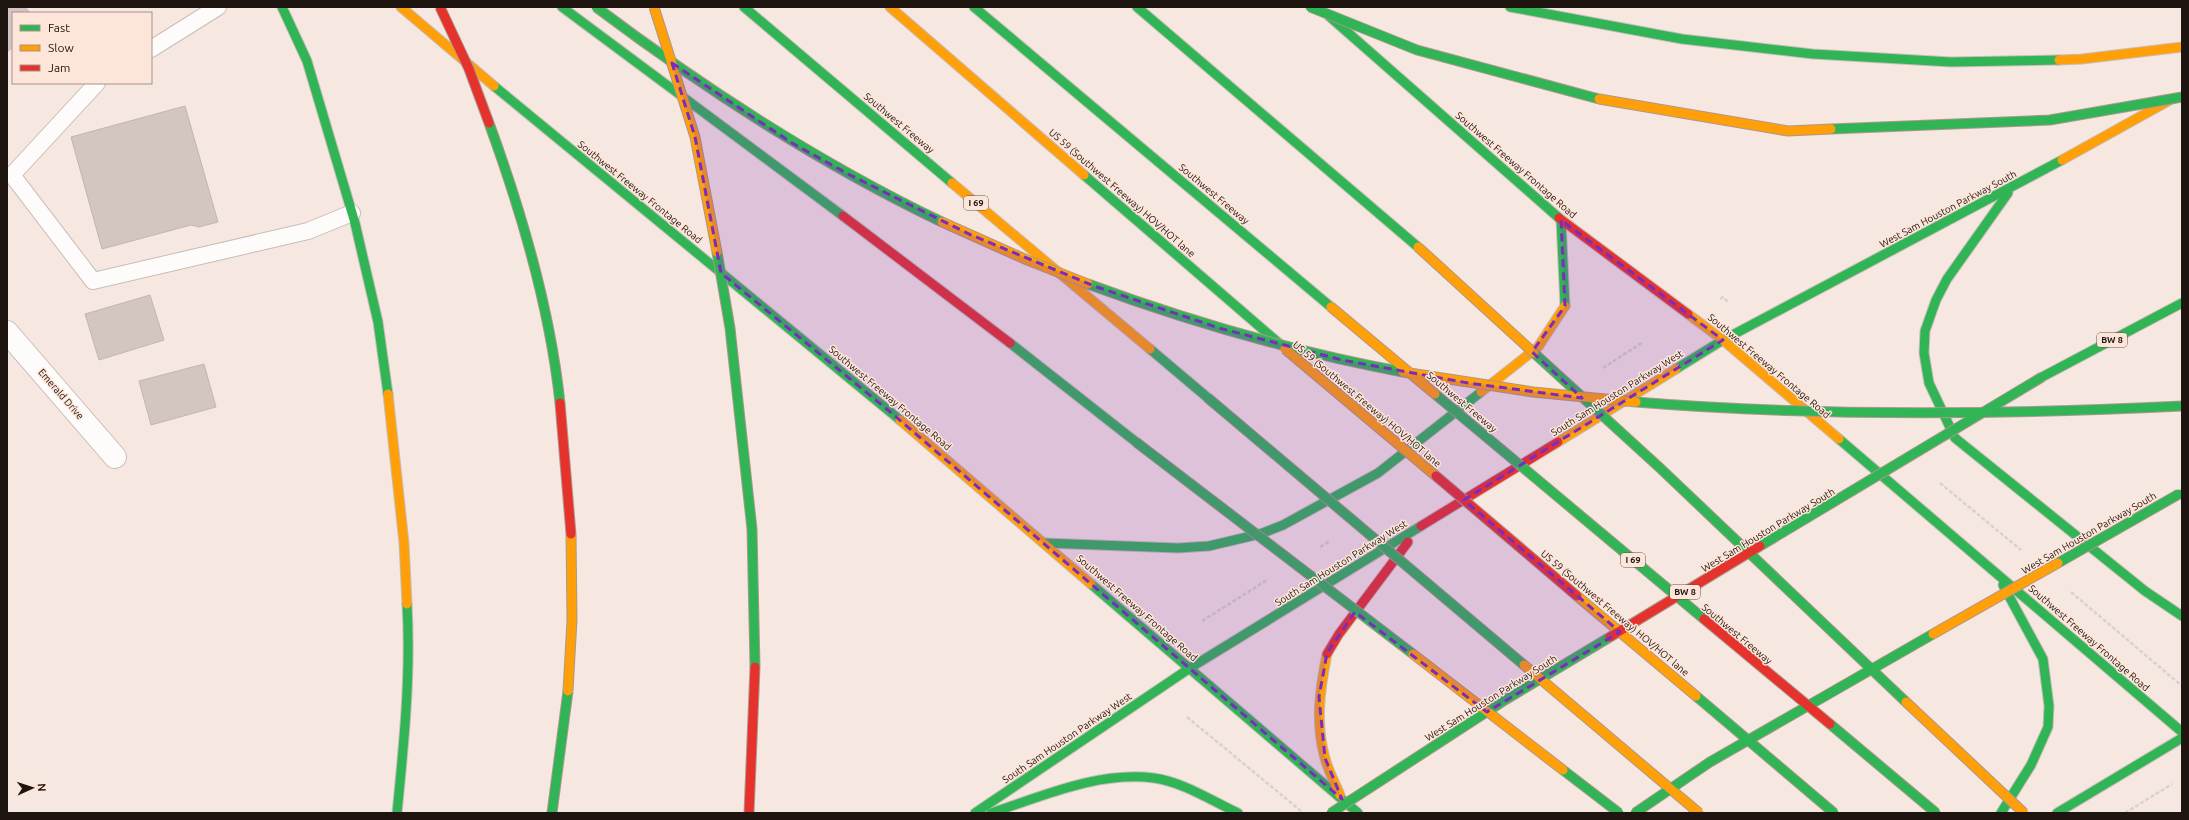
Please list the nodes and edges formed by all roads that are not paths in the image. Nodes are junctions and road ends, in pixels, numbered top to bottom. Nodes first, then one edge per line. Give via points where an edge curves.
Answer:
1 (218, 7) edge
2 (282, 7) edge
3 (401, 7) edge
4 (440, 7) edge
5 (562, 7) edge
6 (596, 7) edge
7 (654, 7) edge
8 (744, 7) edge
9 (890, 7) edge
10 (974, 7) edge
11 (1137, 7) edge
12 (1310, 7) edge
13 (1320, 7) edge
14 (1510, 7) edge
15 (152, 47) edge
16 (2182, 47) edge
17 (96, 84) edge
18 (2182, 96) edge
19 (2012, 188) junction
20 (352, 213) junction
21 (1561, 220) junction
22 (2182, 303) edge
23 (7, 332) edge
24 (1723, 340) junction
25 (2182, 406) edge
26 (115, 457) dead end
27 (2182, 493) edge
28 (1419, 528) junction
29 (1044, 543) junction
30 (1998, 574) junction
31 (2182, 616) edge
32 (1190, 668) junction
33 (2182, 732) edge
34 (2182, 738) edge
35 (1342, 799) junction
36 (397, 813) edge
37 (552, 813) edge
38 (749, 813) edge
39 (975, 813) edge
40 (991, 813) edge
41 (1238, 813) edge
42 (1331, 813) edge
43 (1358, 813) edge
44 (1619, 813) edge
45 (1635, 813) edge
46 (1699, 813) edge
47 (1834, 813) edge
48 (1936, 813) edge
49 (2001, 813) edge
50 (2024, 813) edge
51 (2057, 813) edge

1 - 15 lane
2 - 20 main road via 306,61
3 - 29 main road, Southwest Freeway Frontage Road via 552,135 884,406
4 - 37 main road, bridge via 468,69 513,189 546,316 558,387 571,516 572,620 568,700
5 - 44 main road, bridge via 927,278
6 - 25 main road, bridge via 741,111 792,143 911,207 1027,260 1094,286 1219,328 1279,345 1391,370 1468,383 1550,395 1682,406 1804,413 1938,414
7 - 38 main road, bridge via 695,137 730,328 752,529 755,662
8 - 46 main road, Southwest Freeway / I 69, bridge
9 - 47 main road, US 59 (Southwest Freeway) HOV/HOT lane, bridge via 1281,345
10 - 48 main road, Southwest Freeway / I 69, bridge
11 - 50 main road, bridge via 1418,247 1660,468
12 - 18 main road, bridge via 1417,50 1588,97 1788,131 2050,120
13 - 21 main road, Southwest Freeway Frontage Road
14 - 16 main road via 1682,39 1813,54 1951,62 2082,59
17 - 20 lane via 12,175 93,282 308,231
18 - 19 main road, West Sam Houston Parkway South
19 - 24 main road, West Sam Houston Parkway South
19 - 31 main road via 1948,278 1936,300 1925,331 1924,353 1929,383 1955,438 2145,592
20 - 36 main road via 378,322 391,415 404,543 409,639 405,738
21 - 24 main road, Southwest Freeway Frontage Road
21 - 29 main road via 1566,306 1538,347 1378,473 1260,534 1209,546 1178,548
22 - 42 main road, West Sam Houston Parkway South / BW 8, bridge via 2022,390 1505,700
23 - 26 street, Emerald Drive
24 - 28 main road, South Sam Houston Parkway West
24 - 30 main road, Southwest Freeway Frontage Road
27 - 45 main road, West Sam Houston Parkway South, bridge via 1710,762
28 - 32 main road, South Sam Houston Parkway West
28 - 35 main road via 1338,634 1327,653 1319,697 1320,728 1325,758
29 - 32 main road, Southwest Freeway Frontage Road
30 - 33 main road, Southwest Freeway Frontage Road
30 - 49 main road via 2043,660 2050,706 2048,727 2032,765
32 - 35 main road, Southwest Freeway Frontage Road
32 - 39 main road, South Sam Houston Parkway West
34 - 51 main road
35 - 43 main road, Southwest Freeway Frontage Road
40 - 41 main road via 1076,785 1109,778 1154,778 1183,787

